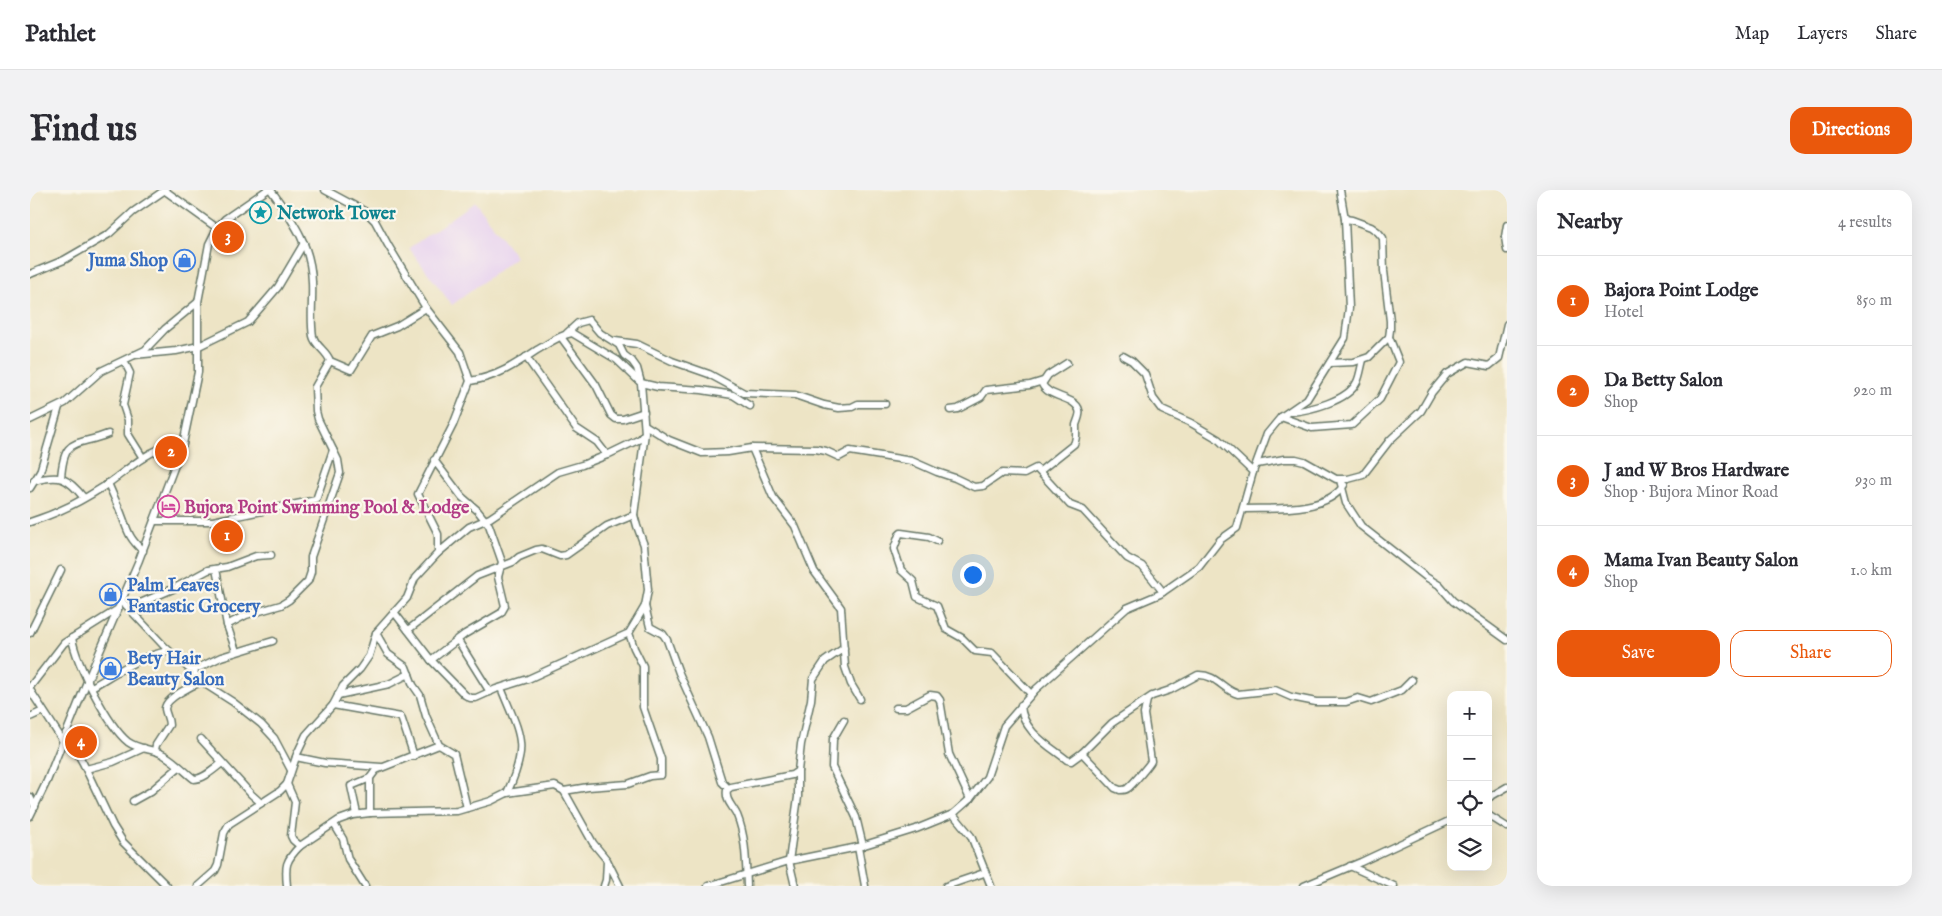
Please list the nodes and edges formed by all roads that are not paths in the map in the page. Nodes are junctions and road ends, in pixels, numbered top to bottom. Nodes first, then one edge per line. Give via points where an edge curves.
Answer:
1 (165, 190) edge
2 (269, 190) edge
3 (325, 190) edge
4 (1340, 190) edge
5 (1345, 220) junction
6 (1507, 226) edge
7 (217, 228) junction
8 (304, 243) junction
9 (1507, 250) edge
10 (31, 275) edge
11 (198, 302) junction
12 (426, 308) junction
13 (1507, 324) edge
14 (563, 336) junction
15 (1389, 337) junction
16 (615, 342) junction
17 (199, 346) junction
18 (134, 355) junction
19 (1123, 356) dead end
20 (526, 358) junction
21 (1363, 360) junction
22 (124, 361) junction
23 (330, 361) junction
24 (1067, 363) dead end
25 (1330, 363) junction
26 (470, 380) junction
27 (1043, 380) junction
28 (641, 383) junction
29 (885, 404) dead end
30 (750, 406) dead end
31 (59, 407) junction
32 (950, 410) dead end
33 (644, 412) junction
34 (1287, 412) junction
35 (1282, 417) junction
36 (30, 420) edge
37 (645, 425) junction
38 (645, 433) junction
39 (108, 434) dead end
40 (183, 444) junction
41 (752, 448) junction
42 (333, 450) junction
43 (607, 455) junction
44 (143, 458) junction
45 (434, 460) junction
46 (1256, 464) junction
47 (1040, 471) junction
48 (1253, 472) junction
49 (62, 478) junction
50 (1348, 479) junction
51 (1340, 480) junction
52 (32, 482) edge
53 (108, 483) junction
54 (1343, 487) junction
55 (30, 488) edge
56 (84, 498) junction
57 (316, 500) junction
58 (329, 506) junction
59 (1243, 510) junction
60 (634, 515) junction
61 (486, 520) junction
62 (30, 522) edge
63 (154, 522) junction
64 (937, 541) dead end
65 (143, 551) junction
66 (271, 554) dead end
67 (438, 554) junction
68 (501, 567) junction
69 (216, 568) junction
70 (61, 570) dead end
71 (1163, 592) junction
72 (121, 600) junction
73 (645, 606) junction
74 (129, 608) junction
75 (118, 609) junction
76 (394, 612) junction
77 (227, 625) junction
78 (408, 630) junction
79 (629, 632) junction
80 (30, 633) edge
81 (376, 633) junction
82 (72, 638) junction
83 (457, 639) junction
84 (1507, 640) edge
85 (273, 641) dead end
86 (844, 648) junction
87 (169, 651) junction
88 (236, 651) junction
89 (431, 660) junction
90 (192, 671) junction
91 (409, 674) junction
92 (88, 679) junction
93 (1412, 680) dead end
94 (202, 681) junction
95 (92, 687) junction
96 (30, 688) edge
97 (501, 688) junction
98 (490, 692) junction
99 (1031, 694) junction
100 (338, 696) junction
101 (860, 699) dead end
102 (1147, 700) junction
103 (333, 705) junction
104 (1021, 705) junction
105 (896, 708) dead end
106 (43, 711) junction
107 (30, 717) edge
108 (844, 720) dead end
109 (66, 733) junction
110 (201, 739) dead end
111 (63, 741) junction
112 (439, 745) junction
113 (144, 748) junction
114 (154, 750) junction
115 (1082, 753) junction
116 (414, 756) junction
117 (296, 757) junction
118 (222, 763) junction
119 (179, 767) junction
120 (382, 767) junction
121 (86, 769) junction
122 (291, 770) junction
123 (798, 771) junction
124 (370, 778) junction
125 (287, 784) junction
126 (1507, 787) edge
127 (728, 788) junction
128 (564, 791) junction
129 (507, 793) junction
130 (1492, 796) edge
131 (30, 797) edge
132 (970, 799) junction
133 (132, 801) dead end
134 (261, 804) junction
135 (35, 806) junction
136 (467, 808) junction
137 (370, 813) junction
138 (357, 814) junction
139 (953, 814) junction
140 (30, 816) edge
141 (1492, 818) edge
142 (1447, 822) edge
143 (334, 824) junction
144 (1507, 827) edge
145 (300, 846) junction
146 (860, 846) junction
147 (607, 860) junction
148 (789, 861) junction
149 (1349, 866) junction
150 (746, 873) junction
151 (984, 873) junction
152 (167, 886) edge
153 (198, 886) edge
154 (288, 886) edge
155 (365, 886) edge
156 (604, 886) edge
157 (620, 886) edge
158 (708, 886) edge
159 (747, 886) edge
160 (795, 886) edge
161 (864, 886) edge
162 (946, 886) edge
163 (991, 886) edge
164 (1304, 886) edge
165 (1394, 886) edge

1 - 7 street
1 - 10 street via 109,234
2 - 7 street via 242,206
2 - 8 street
3 - 12 street via 370,214 376,221
4 - 5 street
5 - 15 street via 1371,227 1383,238
5 - 25 street via 1349,308 1345,338
6 - 9 street
7 - 11 street via 206,252
8 - 17 street via 278,287 252,318
8 - 23 street via 311,261 313,337
11 - 17 street
11 - 18 street via 144,350
12 - 23 street via 397,326 372,336 351,370
12 - 26 street via 460,352
13 - 50 street via 1495,363 1487,366 1468,362 1447,374 1423,409 1390,440 1367,471
14 - 16 street via 587,319 600,333
14 - 20 street
14 - 28 street via 575,333 612,357
14 - 33 street via 596,385 611,415 623,419
15 - 21 street
15 - 35 street via 1398,362 1380,398 1356,422 1349,426 1312,428
16 - 28 street via 636,366
16 - 29 street via 637,344 709,374 744,393 795,395 839,408
17 - 18 street
17 - 40 street via 198,372
18 - 22 street
19 - 48 street via 1132,360 1145,374 1153,398 1162,410 1192,423 1218,440
20 - 26 street via 492,377
20 - 43 street via 576,428 598,442
21 - 25 street
21 - 34 street via 1357,382 1347,394 1309,410
22 - 31 street via 101,371
22 - 44 street via 130,373 123,404 128,434
23 - 42 street via 317,382 315,392 317,415
24 - 27 street
25 - 34 street via 1307,399
26 - 45 street via 453,425
27 - 32 street via 1030,385 986,390 982,397
27 - 47 street via 1046,390 1077,406 1080,412 1075,443
28 - 30 street via 733,395
28 - 33 street
31 - 36 street
31 - 52 street via 40,472
33 - 37 street
34 - 35 street
35 - 46 street via 1267,434
37 - 38 street
37 - 41 street via 696,452 722,453
38 - 43 street via 640,439
38 - 60 street
39 - 49 street via 68,449
40 - 44 street via 170,444
40 - 63 street
41 - 47 street via 816,449 839,458 850,451 912,461 974,487 983,486 1002,473
41 - 86 street via 773,497 795,526 814,571 841,608
42 - 57 street
42 - 58 street via 340,466
43 - 61 street via 558,472
44 - 53 street
45 - 61 street via 462,497
45 - 67 street via 418,494 438,534
46 - 48 street
46 - 51 street via 1296,459
47 - 71 street via 1070,505 1083,510 1129,560 1144,568
48 - 59 street
49 - 52 street
49 - 56 street
50 - 51 street
50 - 54 street
51 - 54 street
52 - 55 street
53 - 56 street
53 - 65 street via 126,530
54 - 59 street via 1334,497 1311,505
54 - 84 street via 1346,503 1361,526
56 - 62 street
57 - 58 street
57 - 63 street via 213,521
58 - 77 street via 311,557 308,581 281,605 246,615
59 - 71 street via 1239,526 1220,540 1203,564
60 - 68 street via 607,526 566,555 538,549
60 - 73 street via 644,545 648,590
61 - 67 street via 469,527
61 - 68 street via 502,558
63 - 65 street
64 - 99 street via 898,535 894,551 901,570 913,581 916,596 937,606 946,629 962,638 974,651 992,653
65 - 72 street
66 - 69 street
67 - 76 street via 415,578 407,598
68 - 78 street via 472,579
68 - 83 street via 498,577 506,603 503,611
69 - 74 street
69 - 77 street
70 - 80 street
71 - 99 street via 1127,608
72 - 74 street
72 - 75 street
73 - 79 street
73 - 127 street via 650,627 667,640 708,737 722,782
74 - 87 street
75 - 82 street
75 - 92 street
76 - 78 street
76 - 81 street
77 - 88 street
78 - 89 street
79 - 97 street via 528,679
79 - 128 street via 643,666 643,707 661,760 661,775 628,784
81 - 91 street via 388,654 404,665
81 - 100 street via 369,656
82 - 92 street via 75,654
82 - 96 street via 64,643
83 - 89 street
83 - 98 street
85 - 88 street
86 - 101 street via 845,666
86 - 123 street via 825,661 814,676
87 - 90 street
87 - 95 street via 139,659
88 - 90 street
89 - 98 street via 470,698
90 - 94 street
91 - 100 street via 389,684
91 - 112 street
92 - 95 street
92 - 109 street
93 - 102 street via 1402,690 1373,701 1358,698 1346,702 1316,702 1275,690 1235,694 1219,681 1201,675
94 - 114 street via 167,703 169,725
94 - 122 street via 261,724 274,738
95 - 113 street via 121,735
96 - 106 street
97 - 98 street
97 - 129 street via 522,745
99 - 104 street
100 - 103 street
102 - 115 street via 1112,723
102 - 115 street via 1144,714 1151,761 1128,788 1115,788
103 - 116 street via 401,717
103 - 117 street via 306,734
104 - 115 street via 1031,730 1060,755 1071,761
104 - 132 street via 1004,726 987,778
105 - 132 street via 906,708 930,694 939,698 949,754
106 - 107 street
106 - 111 street
108 - 146 street via 833,740 832,768 856,817
109 - 111 street
109 - 121 street
110 - 118 street
111 - 135 street
112 - 116 street
112 - 136 street via 454,754
113 - 114 street
113 - 121 street
114 - 119 street
116 - 120 street
117 - 120 street via 325,763
117 - 122 street
118 - 119 street via 199,779 194,779
118 - 134 street
119 - 133 street via 151,791
120 - 124 street
121 - 152 street via 118,834
122 - 125 street
123 - 127 street
123 - 148 street
124 - 137 street
124 - 138 street via 351,786
125 - 134 street
125 - 145 street via 295,802 292,836
126 - 130 street
127 - 150 street via 727,797 737,816 744,844
128 - 129 street via 555,786
128 - 147 street via 594,844
129 - 136 street
131 - 135 street
132 - 139 street
134 - 153 street via 229,824 215,870
135 - 140 street
136 - 137 street via 446,812
137 - 138 street
138 - 143 street
139 - 146 street
139 - 151 street via 973,840
141 - 144 street
142 - 149 street
143 - 145 street
143 - 155 street via 343,838 348,859
145 - 154 street via 286,866
146 - 148 street
146 - 161 street
147 - 156 street
147 - 157 street
148 - 150 street
148 - 160 street
149 - 164 street
149 - 165 street
150 - 158 street
150 - 159 street
151 - 162 street
151 - 163 street

